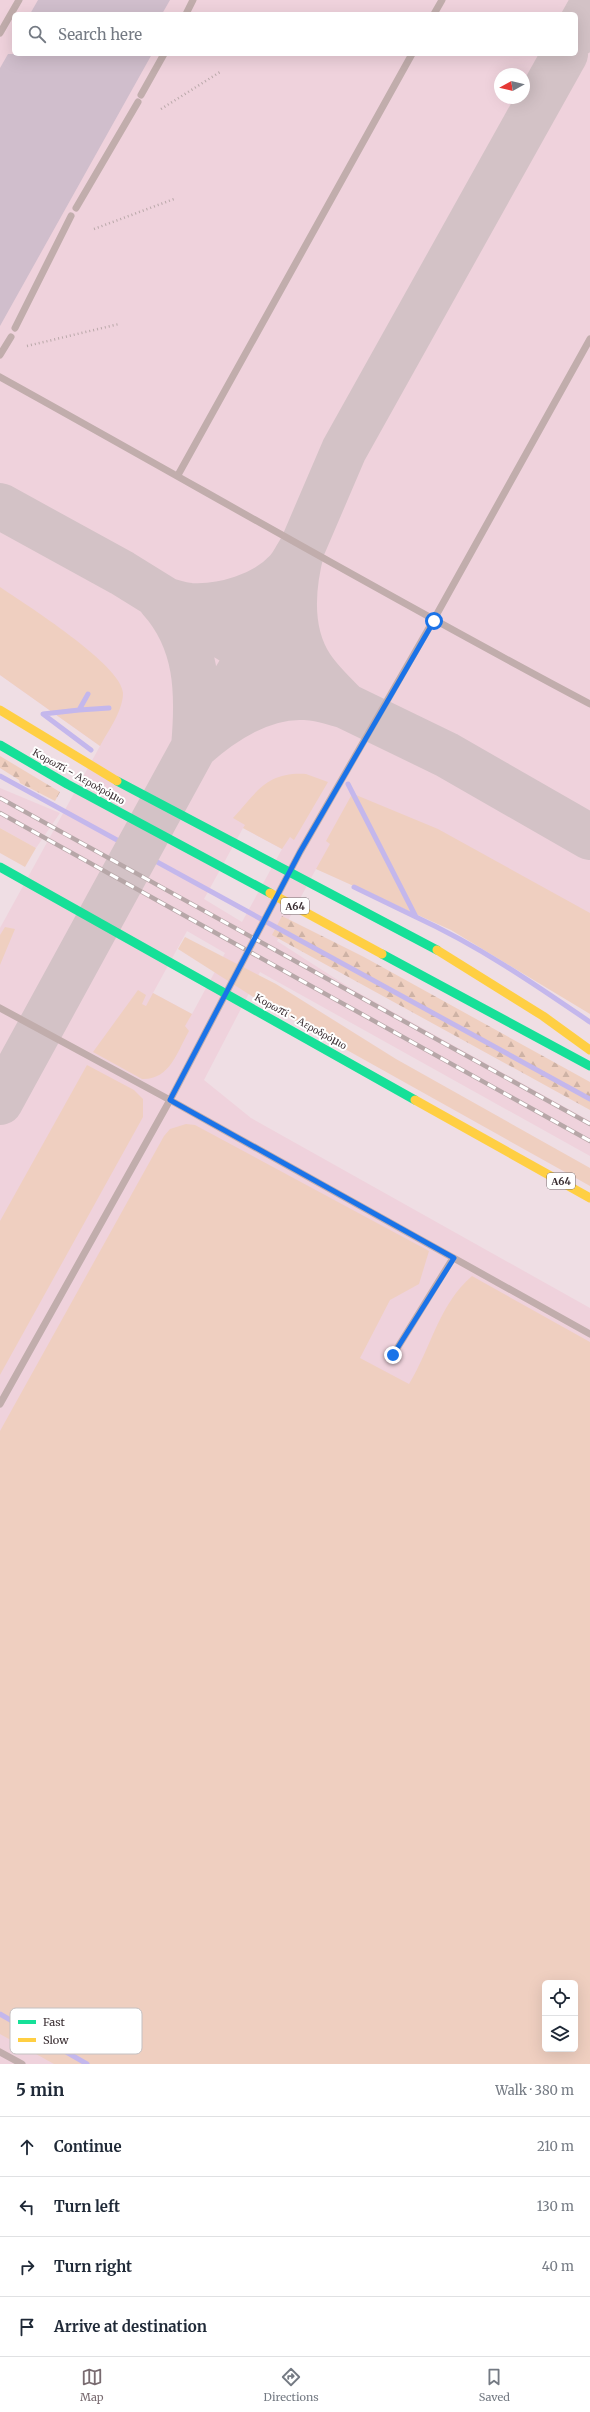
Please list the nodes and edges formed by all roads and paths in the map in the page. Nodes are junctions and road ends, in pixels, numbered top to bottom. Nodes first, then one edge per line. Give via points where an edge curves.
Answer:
1 (19, 0) edge
2 (193, 0) edge
3 (442, 0) edge
4 (12, 12) edge
5 (12, 12) edge
6 (187, 12) edge
7 (435, 12) edge
8 (0, 33) edge
9 (163, 56) edge
10 (411, 56) edge
11 (220, 72) dead end
12 (161, 109) dead end
13 (174, 199) dead end
14 (76, 208) dead end
15 (71, 216) dead end
16 (94, 229) dead end
17 (119, 324) dead end
18 (15, 328) dead end
19 (11, 337) dead end
20 (590, 339) edge
21 (27, 346) dead end
22 (0, 355) edge
23 (0, 377) edge
24 (178, 475) junction
25 (434, 621) junction
26 (590, 704) edge
27 (0, 710) edge
28 (0, 745) edge
29 (0, 867) edge
30 (0, 1008) edge
31 (590, 1050) edge
32 (590, 1066) edge
33 (170, 1100) junction
34 (590, 1198) edge
35 (454, 1258) junction
36 (590, 1334) edge
37 (393, 1355) dead end
38 (0, 1404) edge
39 (0, 2052) edge
40 (22, 2064) edge

1 - 5 lane
2 - 6 lane
3 - 7 lane
4 - 8 lane
9 - 14 lane
10 - 24 lane
11 - 12 path
13 - 16 path
15 - 18 lane
17 - 21 path
19 - 22 lane
20 - 25 lane
23 - 24 lane
24 - 25 lane
25 - 26 lane
25 - 33 lane via 300,852
27 - 31 highway via 95,769 341,901 448,955 543,1016
28 - 32 highway, Κορωπί - Αεροδρόμιο / Α64
29 - 34 highway, Κορωπί - Αεροδρόμιο / Α64
30 - 33 lane
33 - 35 lane
33 - 38 lane
35 - 36 lane
35 - 37 lane
39 - 40 lane

